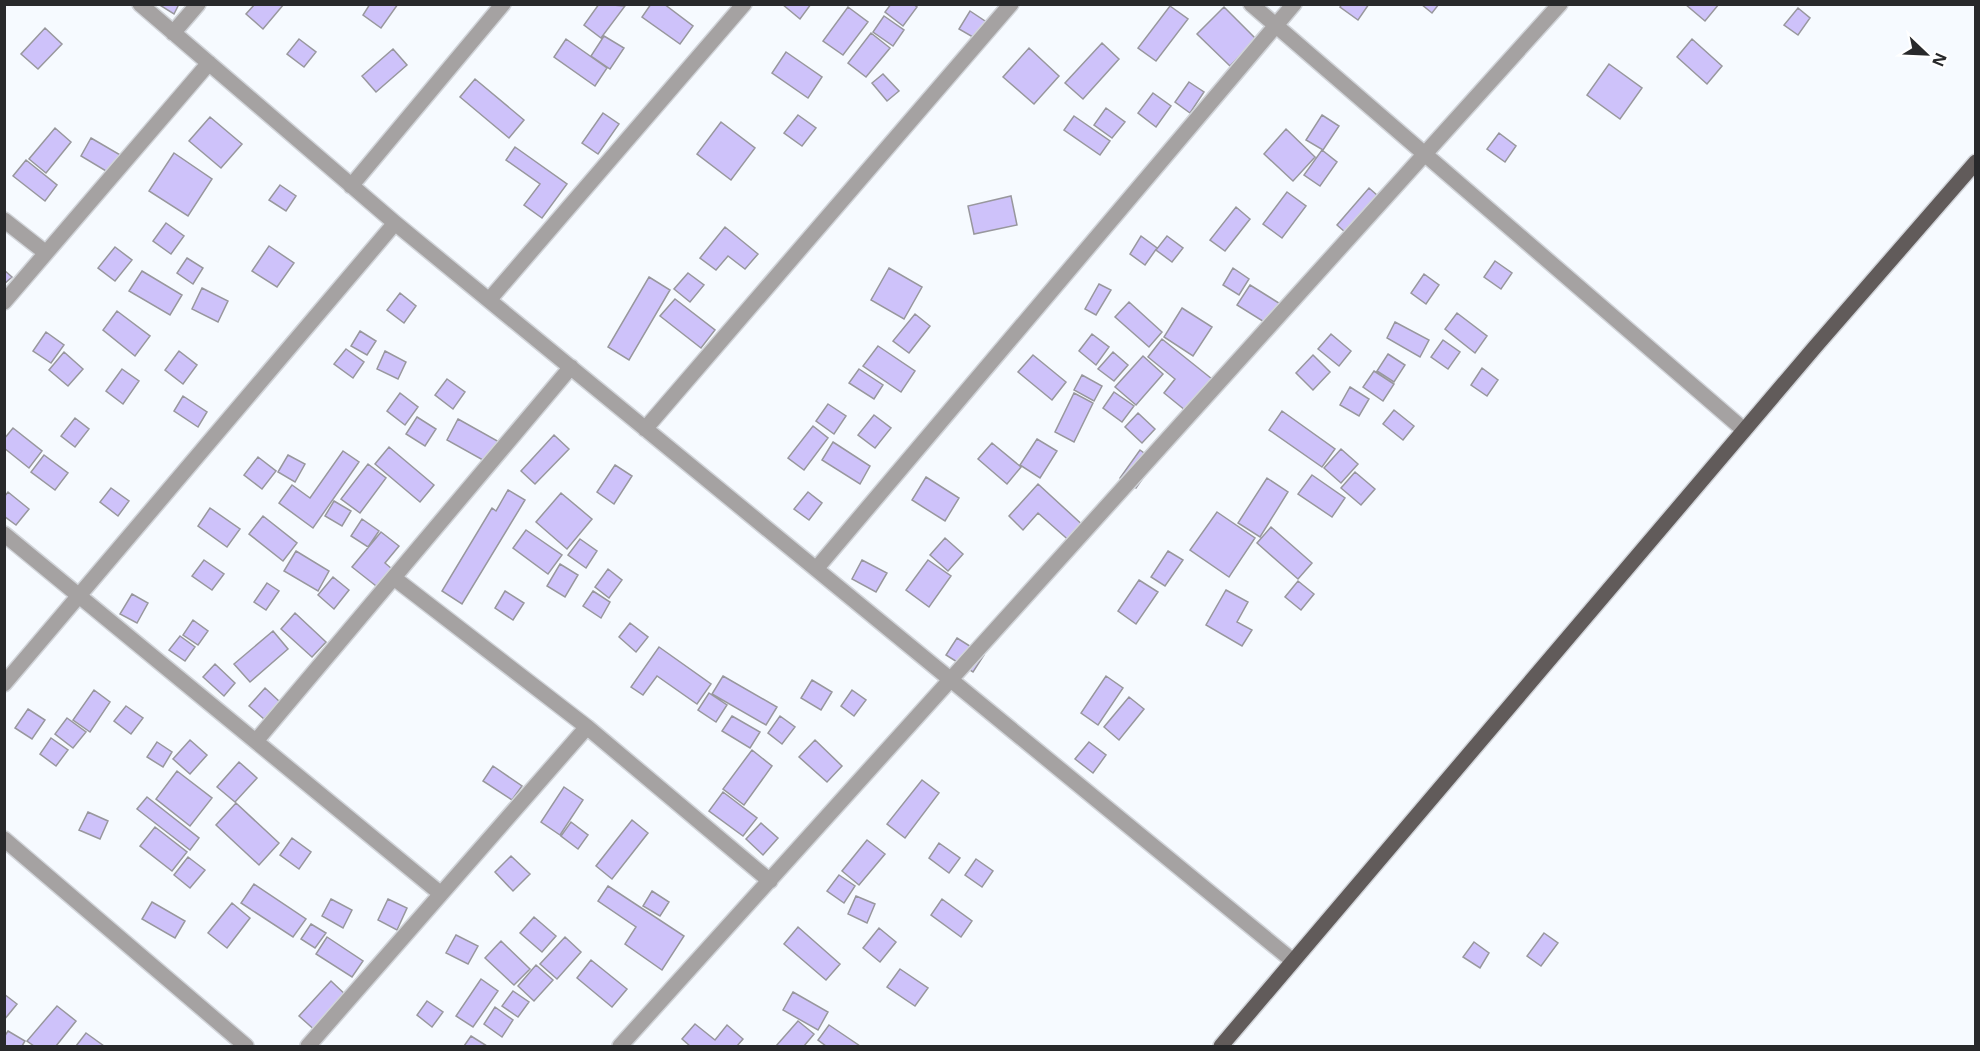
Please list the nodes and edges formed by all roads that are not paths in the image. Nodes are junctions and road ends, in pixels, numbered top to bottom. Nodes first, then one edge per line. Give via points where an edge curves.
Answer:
1 (140, 4) edge
2 (198, 4) edge
3 (503, 4) edge
4 (744, 4) edge
5 (1011, 4) edge
6 (1251, 4) edge
7 (1294, 4) edge
8 (1560, 4) edge
9 (1276, 26) junction
10 (173, 33) junction
11 (209, 63) junction
12 (1425, 154) junction
13 (1976, 162) edge
14 (351, 186) junction
15 (4, 220) edge
16 (395, 223) junction
17 (46, 253) junction
18 (489, 300) junction
19 (4, 302) edge
20 (571, 368) junction
21 (645, 429) junction
22 (1744, 430) junction
23 (4, 534) edge
24 (816, 569) junction
25 (394, 578) junction
26 (79, 596) junction
27 (951, 680) junction
28 (4, 684) edge
29 (587, 727) junction
30 (256, 741) junction
31 (4, 839) edge
32 (770, 881) junction
33 (441, 894) junction
34 (1293, 961) junction
35 (246, 1047) edge
36 (308, 1047) edge
37 (620, 1047) edge
38 (1221, 1047) edge

1 - 10 street
2 - 10 street
3 - 14 street
4 - 18 street
5 - 21 street
6 - 9 street
7 - 9 street
8 - 12 street
9 - 12 street
9 - 24 street
10 - 11 street
11 - 14 street
11 - 17 street
12 - 22 street
12 - 27 street
13 - 22 main road
14 - 16 street
15 - 17 street
16 - 18 street
16 - 26 street
17 - 19 street
18 - 20 street
20 - 21 street
20 - 25 street
21 - 24 street
22 - 34 main road
23 - 26 street
24 - 27 street
25 - 29 street
25 - 30 street
26 - 28 street
26 - 30 street
27 - 32 street
27 - 34 street
29 - 32 street
29 - 33 street
30 - 33 street
31 - 35 street
32 - 37 street
33 - 36 street
34 - 38 main road

